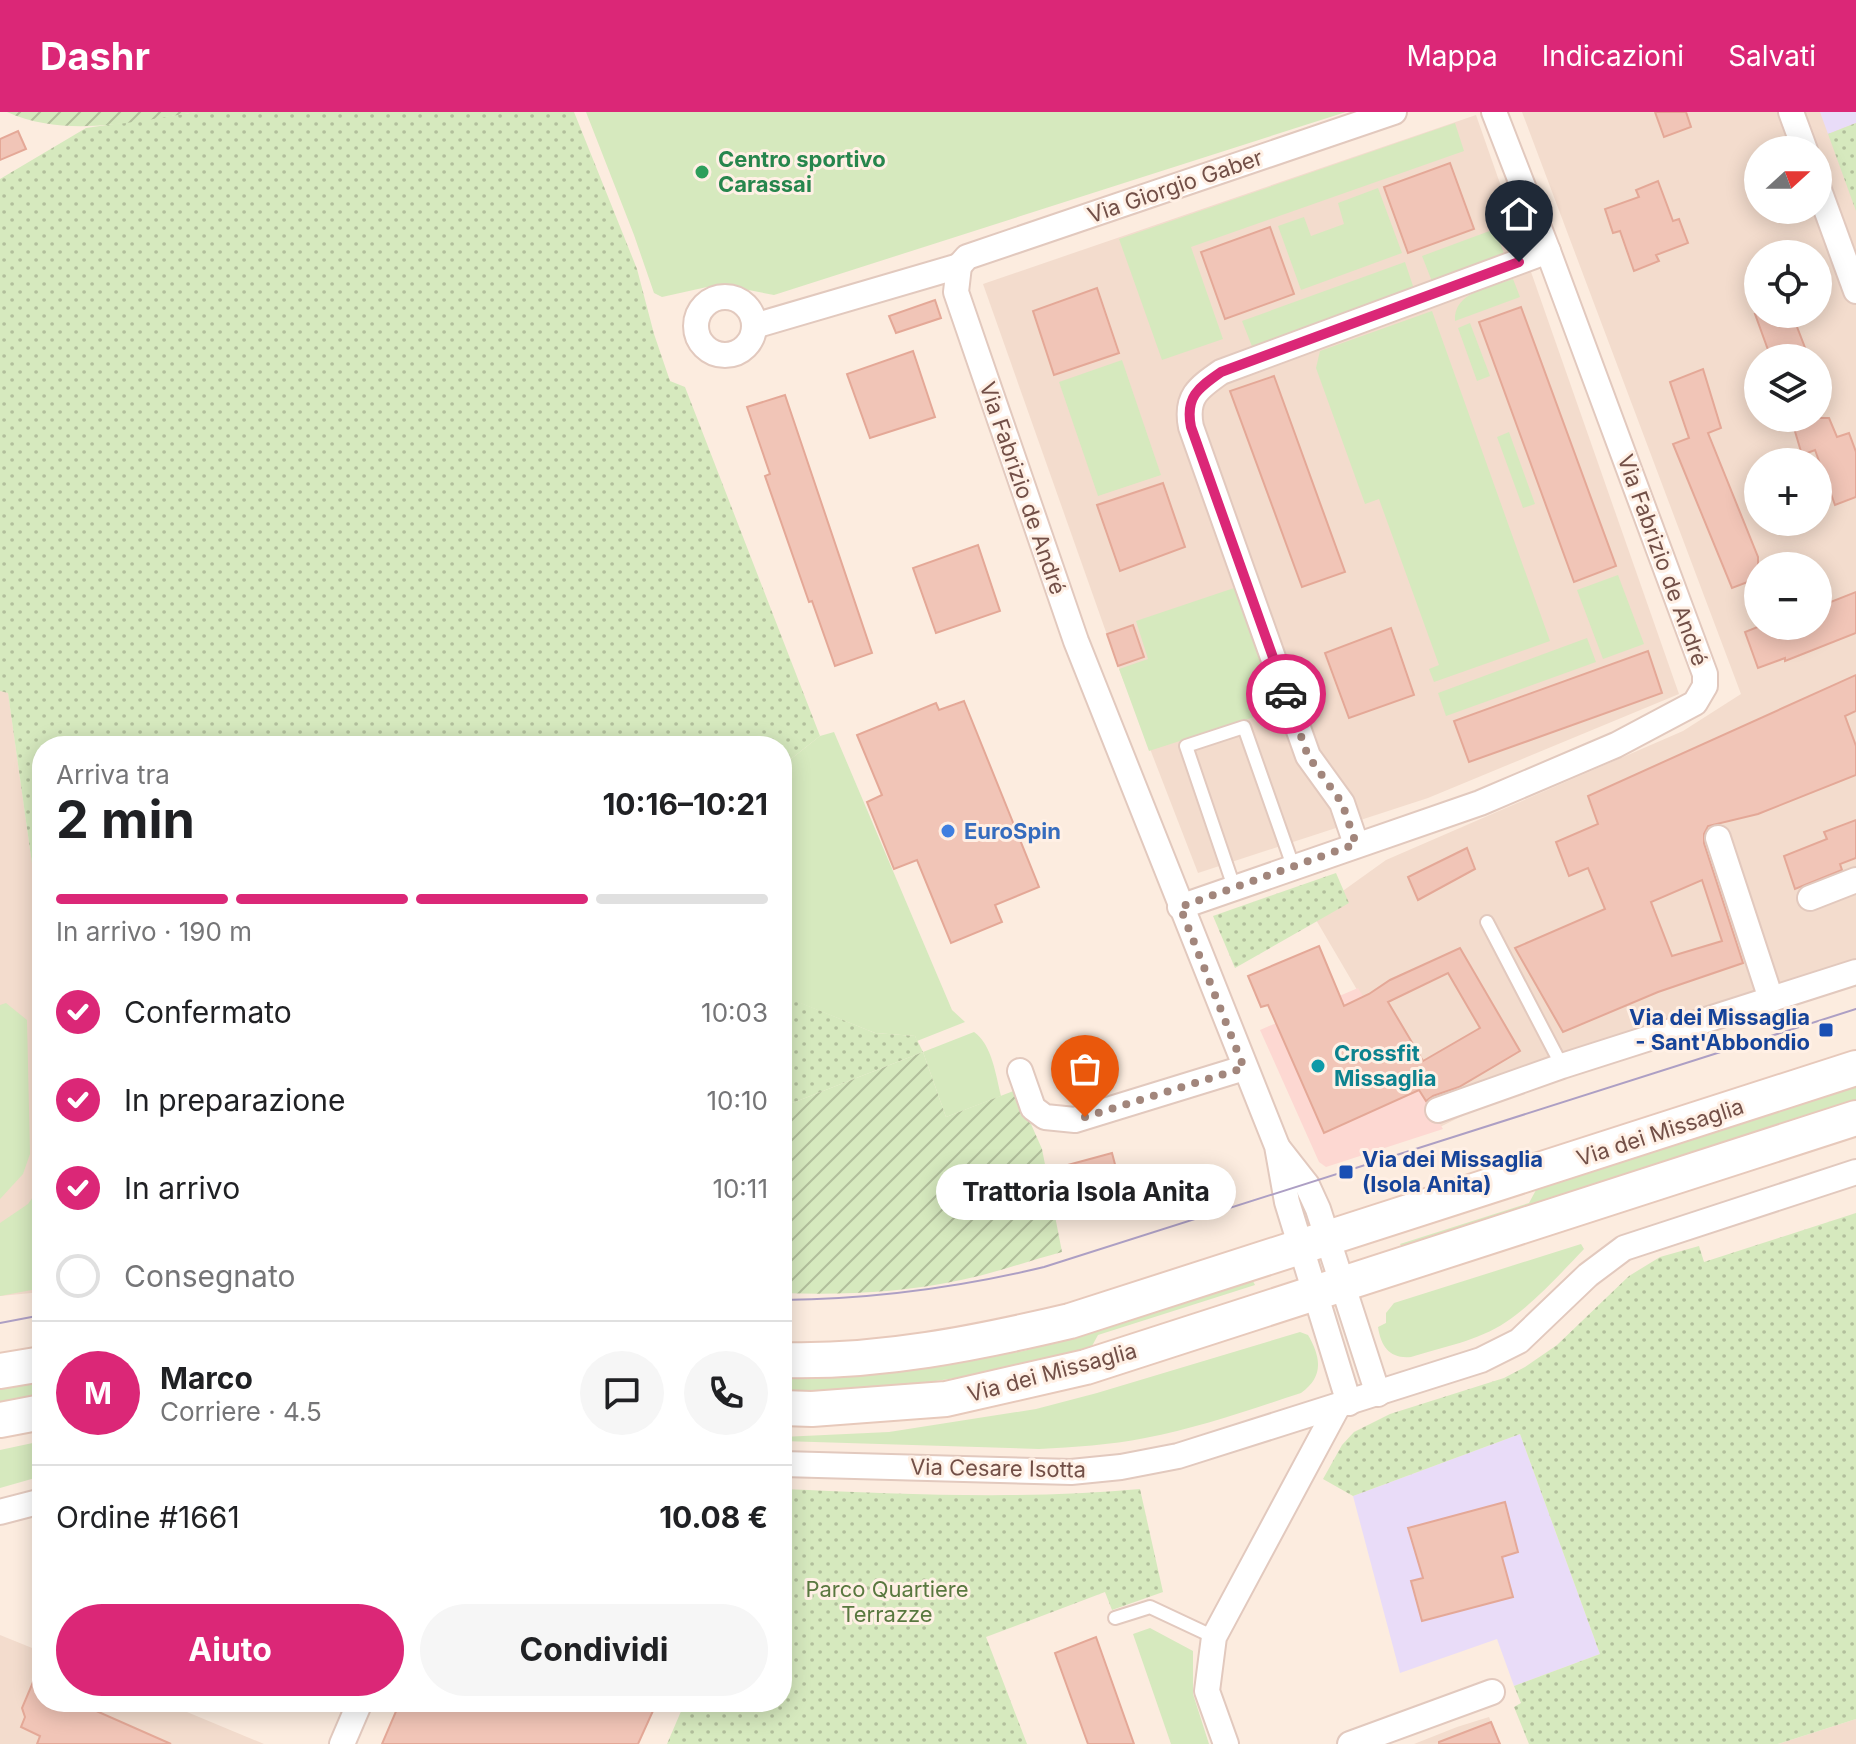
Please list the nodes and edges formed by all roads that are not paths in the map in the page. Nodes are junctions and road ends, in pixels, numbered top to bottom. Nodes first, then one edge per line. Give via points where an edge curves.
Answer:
1 (1394, 112) edge
2 (1494, 112) edge
3 (1791, 112) edge
4 (1800, 136) edge
5 (1832, 224) edge
6 (1548, 251) junction
7 (959, 266) junction
8 (1856, 291) edge
9 (754, 326) dead end
10 (1718, 838) dead end
11 (1356, 844) junction
12 (1293, 866) junction
13 (1856, 880) edge
14 (1234, 887) junction
15 (1810, 898) dead end
16 (1180, 907) junction
17 (1487, 922) dead end
18 (1856, 972) edge
19 (1771, 999) junction
20 (1562, 1066) junction
21 (1244, 1068) junction
22 (1856, 1068) edge
23 (1020, 1071) dead end
24 (1438, 1110) dead end
25 (1856, 1118) edge
26 (1856, 1172) edge
27 (1314, 1244) junction
28 (1328, 1287) junction
29 (792, 1360) edge
30 (32, 1366) edge
31 (0, 1371) edge
32 (1378, 1394) junction
33 (1344, 1404) junction
34 (792, 1408) edge
35 (32, 1414) edge
36 (0, 1420) edge
37 (792, 1464) edge
38 (32, 1504) edge
39 (0, 1512) edge
40 (1115, 1618) dead end
41 (1214, 1637) junction
42 (1492, 1692) dead end
43 (356, 1712) edge
44 (1389, 1737) edge
45 (342, 1744) edge
46 (1226, 1744) edge
47 (1350, 1744) edge

1 - 7 street, Via Giorgio Gaber via 967,257
2 - 6 street, Via Fabrizio de André
3 - 4 street
5 - 8 street
6 - 11 street, Via Fabrizio de André via 1705,674 1705,686 1695,703 1616,745 1480,803
6 - 11 street via 1221,372 1193,396 1191,427 1308,756 1342,803
7 - 9 street
7 - 16 street, Via Fabrizio de André via 956,292 965,321 1076,641
10 - 19 street
11 - 12 street, Via Fabrizio de André
12 - 14 street, Via Fabrizio de André
12 - 14 lane via 1244,727 1186,746
13 - 15 street
14 - 16 street, Via Fabrizio de André
16 - 21 street, Via Fabrizio de André
17 - 20 lane
18 - 19 street
19 - 20 street
20 - 24 street
21 - 23 street via 1075,1120 1045,1117 1033,1108
21 - 27 street, Via Fabrizio de André via 1277,1146 1307,1185
22 - 27 main road, Via dei Missaglia
25 - 28 main road, Via dei Missaglia
26 - 32 street via 1632,1244 1601,1264 1506,1348
27 - 28 street
27 - 29 main road, Via dei Missaglia via 1006,1336 868,1357
28 - 32 street
28 - 33 street
28 - 34 main road, Via dei Missaglia via 1086,1367 946,1399
30 - 31 main road
32 - 33 street
33 - 37 street, Via Cesare Isotta via 1178,1456 1084,1471
33 - 41 street
35 - 36 main road
38 - 39 street
40 - 41 lane via 1150,1607
41 - 46 street via 1207,1691
42 - 44 street
43 - 45 street
44 - 47 street

